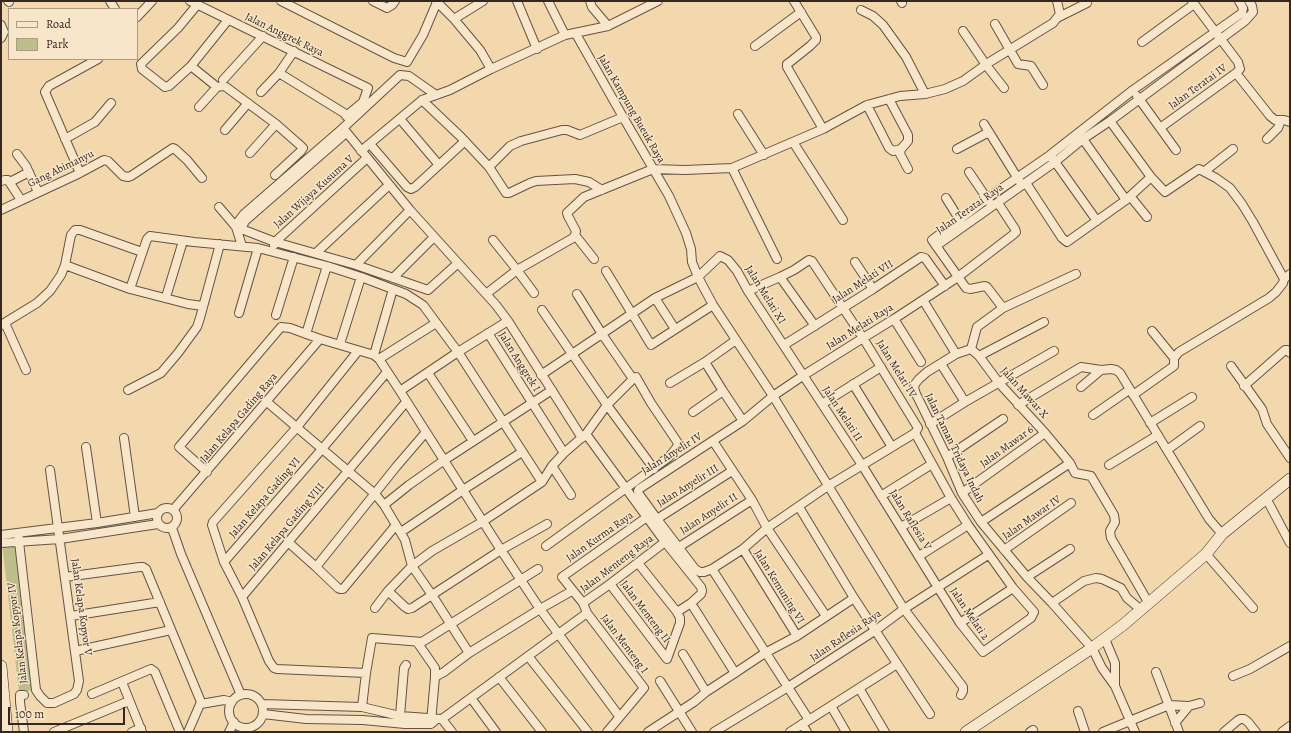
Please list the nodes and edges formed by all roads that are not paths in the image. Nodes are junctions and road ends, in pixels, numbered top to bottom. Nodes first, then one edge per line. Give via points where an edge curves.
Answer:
1 (152, 1) edge
2 (281, 1) edge
3 (373, 1) edge
4 (395, 1) edge
5 (436, 1) edge
6 (483, 1) edge
7 (517, 1) edge
8 (548, 1) edge
9 (590, 1) edge
10 (658, 1) edge
11 (794, 1) edge
12 (1057, 1) edge
13 (1239, 1) edge
14 (1249, 1) edge
15 (193, 2) edge
16 (1194, 2) edge
17 (1087, 3) dead end
18 (861, 10) dead end
19 (801, 12) junction
20 (138, 16) edge
21 (1059, 17) junction
22 (454, 19) junction
23 (228, 20) junction
24 (995, 24) dead end
25 (1, 25) edge
26 (608, 26) junction
27 (963, 31) dead end
28 (1215, 32) junction
29 (576, 34) junction
30 (263, 36) junction
31 (565, 36) junction
32 (1, 38) edge
33 (1221, 40) junction
34 (1142, 42) dead end
35 (755, 46) dead end
36 (537, 49) junction
37 (1010, 50) junction
38 (294, 51) junction
39 (96, 60) edge
40 (986, 65) junction
41 (191, 66) junction
42 (491, 69) junction
43 (279, 73) junction
44 (1236, 73) junction
45 (220, 83) junction
46 (1043, 85) dead end
47 (1004, 88) dead end
48 (1133, 90) junction
49 (261, 92) dead end
50 (925, 94) junction
51 (436, 95) junction
52 (889, 99) junction
53 (1139, 99) junction
54 (422, 100) junction
55 (111, 103) dead end
56 (248, 104) junction
57 (868, 105) junction
58 (199, 107) dead end
59 (738, 114) dead end
60 (623, 117) junction
61 (348, 118) junction
62 (400, 119) junction
63 (1282, 120) junction
64 (1110, 121) junction
65 (1290, 122) edge
66 (276, 124) junction
67 (984, 124) dead end
68 (1160, 128) junction
69 (225, 130) dead end
70 (344, 130) junction
71 (823, 130) junction
72 (989, 132) junction
73 (1081, 136) junction
74 (65, 139) junction
75 (1267, 139) dead end
76 (465, 141) junction
77 (793, 142) junction
78 (370, 144) junction
79 (901, 149) junction
80 (957, 149) dead end
81 (1233, 149) dead end
82 (1176, 150) dead end
83 (361, 151) junction
84 (250, 153) dead end
85 (17, 154) dead end
86 (764, 155) junction
87 (1050, 155) junction
88 (367, 158) junction
89 (1055, 162) junction
90 (439, 165) junction
91 (488, 167) junction
92 (732, 168) junction
93 (653, 169) junction
94 (908, 169) dead end
95 (1205, 171) junction
96 (29, 172) junction
97 (969, 172) dead end
98 (80, 173) junction
99 (275, 176) dead end
100 (1017, 177) junction
101 (1151, 177) junction
102 (202, 178) dead end
103 (1, 182) edge
104 (10, 182) junction
105 (1024, 184) junction
106 (389, 186) junction
107 (602, 190) junction
108 (38, 192) junction
109 (946, 198) dead end
110 (987, 198) junction
111 (1128, 198) junction
112 (21, 200) junction
113 (996, 205) junction
114 (220, 207) dead end
115 (1, 210) edge
116 (410, 210) junction
117 (1147, 217) dead end
118 (959, 219) junction
119 (843, 220) dead end
120 (1097, 221) junction
121 (235, 226) junction
122 (964, 227) junction
123 (576, 235) junction
124 (434, 237) junction
125 (493, 240) dead end
126 (183, 241) junction
127 (275, 242) junction
128 (220, 244) junction
129 (242, 246) junction
130 (936, 246) junction
131 (258, 248) junction
132 (271, 251) junction
133 (142, 252) junction
134 (316, 253) junction
135 (294, 257) junction
136 (594, 259) dead end
137 (777, 259) dead end
138 (855, 262) dead end
139 (457, 264) junction
140 (65, 265) junction
141 (356, 265) junction
142 (327, 266) junction
143 (517, 270) junction
144 (606, 271) dead end
145 (1076, 274) dead end
146 (1287, 276) edge
147 (361, 277) junction
148 (698, 277) junction
149 (958, 277) junction
150 (393, 278) junction
151 (780, 278) junction
152 (945, 286) junction
153 (130, 289) junction
154 (393, 289) junction
155 (873, 289) junction
156 (748, 291) junction
157 (534, 293) dead end
158 (486, 294) junction
159 (577, 294) dead end
160 (166, 298) junction
161 (655, 298) junction
162 (923, 300) junction
163 (713, 305) junction
164 (203, 306) junction
165 (843, 308) junction
166 (1003, 308) junction
167 (542, 310) dead end
168 (239, 313) dead end
169 (276, 314) dead end
170 (632, 314) junction
171 (894, 319) junction
172 (508, 321) junction
173 (1044, 322) dead end
174 (436, 323) junction
175 (3, 324) edge
176 (815, 326) junction
177 (675, 329) junction
178 (1152, 331) dead end
179 (488, 333) junction
180 (306, 334) junction
181 (602, 334) junction
182 (863, 338) junction
183 (320, 339) junction
184 (736, 340) junction
185 (340, 344) junction
186 (784, 345) junction
187 (971, 350) junction
188 (358, 351) junction
189 (1289, 351) edge
190 (458, 352) junction
191 (1054, 352) dead end
192 (573, 353) junction
193 (956, 354) junction
194 (980, 356) junction
195 (376, 357) junction
196 (1174, 358) junction
197 (705, 362) junction
198 (921, 362) dead end
199 (941, 364) junction
200 (1231, 366) dead end
201 (882, 367) junction
202 (26, 370) dead end
203 (1101, 370) junction
204 (387, 372) junction
205 (428, 372) junction
206 (541, 375) junction
207 (804, 376) junction
208 (634, 378) junction
209 (670, 383) dead end
210 (999, 383) junction
211 (853, 384) junction
212 (1244, 386) junction
213 (1081, 387) dead end
214 (128, 390) dead end
215 (552, 390) junction
216 (400, 391) junction
217 (723, 392) junction
218 (1131, 393) junction
219 (773, 396) junction
220 (1192, 397) dead end
221 (267, 402) junction
222 (406, 402) junction
223 (965, 402) junction
224 (531, 403) junction
225 (822, 404) junction
226 (607, 405) junction
227 (1018, 405) junction
228 (693, 412) dead end
229 (1093, 415) dead end
230 (1003, 419) dead end
231 (743, 421) junction
232 (503, 422) junction
233 (1150, 423) junction
234 (930, 424) junction
235 (1200, 426) dead end
236 (297, 427) junction
237 (426, 432) junction
238 (1045, 432) junction
239 (914, 433) junction
240 (1158, 434) junction
241 (584, 436) junction
242 (124, 438) dead end
243 (473, 441) junction
244 (713, 441) junction
245 (86, 447) dead end
246 (892, 447) junction
247 (322, 450) junction
248 (1168, 450) junction
249 (522, 452) junction
250 (564, 453) junction
251 (947, 457) junction
252 (1290, 458) edge
253 (443, 461) junction
254 (1070, 463) junction
255 (932, 464) junction
256 (862, 465) junction
257 (1109, 465) dead end
258 (552, 466) junction
259 (654, 469) junction
260 (50, 470) dead end
261 (349, 471) junction
262 (732, 471) junction
263 (207, 472) junction
264 (1290, 479) edge
265 (542, 482) junction
266 (828, 486) junction
267 (625, 488) junction
268 (463, 490) junction
269 (962, 493) junction
270 (375, 494) junction
271 (571, 495) dead end
272 (881, 496) junction
273 (951, 498) junction
274 (1266, 498) junction
275 (752, 500) junction
276 (1071, 503) dead end
277 (384, 505) junction
278 (799, 507) junction
279 (173, 510) junction
280 (158, 513) junction
281 (647, 517) junction
282 (135, 518) junction
283 (657, 519) junction
284 (482, 522) junction
285 (980, 522) junction
286 (97, 523) junction
287 (158, 524) junction
288 (547, 524) dead end
289 (57, 525) junction
290 (968, 525) junction
291 (901, 527) junction
292 (172, 528) junction
293 (398, 528) junction
294 (767, 528) junction
295 (1, 532) edge
296 (18, 533) junction
297 (1222, 534) junction
298 (1, 539) edge
299 (60, 539) junction
300 (1289, 539) edge
301 (19, 542) junction
302 (288, 542) junction
303 (665, 542) junction
304 (546, 546) dead end
305 (679, 547) junction
306 (743, 549) junction
307 (1070, 549) dead end
308 (501, 550) junction
309 (1004, 550) junction
310 (1206, 554) junction
311 (988, 555) junction
312 (919, 556) junction
313 (224, 562) junction
314 (638, 563) junction
315 (412, 566) junction
316 (316, 567) junction
317 (538, 568) dead end
318 (712, 569) junction
319 (1027, 576) junction
320 (65, 577) junction
321 (520, 579) junction
322 (610, 584) junction
323 (938, 587) junction
324 (1013, 588) junction
325 (388, 591) junction
326 (570, 592) dead end
327 (432, 595) junction
328 (242, 597) junction
329 (854, 598) junction
330 (160, 602) junction
331 (1052, 602) junction
332 (583, 603) junction
333 (1144, 606) junction
334 (376, 608) dead end
335 (540, 608) junction
336 (694, 608) dead end
337 (1253, 608) dead end
338 (904, 609) junction
339 (587, 612) junction
340 (677, 612) junction
341 (71, 616) junction
342 (826, 616) junction
343 (960, 623) junction
344 (450, 624) junction
345 (171, 630) junction
346 (876, 630) junction
347 (557, 633) junction
348 (797, 636) junction
349 (1105, 639) junction
350 (417, 642) junction
351 (1290, 646) edge
352 (1092, 648) junction
353 (75, 651) junction
354 (469, 653) junction
355 (765, 653) junction
356 (683, 654) dead end
357 (528, 656) junction
358 (897, 664) junction
359 (406, 665) dead end
360 (1, 666) edge
361 (1156, 672) dead end
362 (366, 673) junction
363 (735, 673) junction
364 (1233, 676) dead end
365 (435, 677) junction
366 (499, 677) junction
367 (660, 681) dead end
368 (122, 682) junction
369 (1115, 686) junction
370 (788, 688) junction
371 (859, 688) junction
372 (706, 692) junction
373 (74, 694) joint
374 (92, 694) dead end
375 (24, 695) dead end
376 (241, 695) junction
377 (961, 695) dead end
378 (471, 698) junction
379 (129, 702) junction
380 (232, 702) junction
381 (1200, 703) dead end
382 (201, 704) junction
383 (262, 704) junction
384 (1169, 705) junction
385 (831, 706) junction
386 (1189, 706) junction
387 (362, 707) junction
388 (1078, 711) dead end
389 (679, 712) junction
390 (263, 714) junction
391 (930, 714) dead end
392 (400, 716) junction
393 (619, 716) junction
394 (435, 720) junction
395 (1130, 721) junction
396 (234, 722) junction
397 (805, 722) junction
398 (1175, 723) junction
399 (1290, 726) edge
400 (141, 730) edge
401 (241, 730) edge
402 (7, 732) edge
403 (24, 732) edge
404 (54, 732) edge
405 (132, 732) edge
406 (180, 732) edge
407 (188, 732) edge
408 (229, 732) edge
409 (452, 732) edge
410 (496, 732) edge
411 (542, 732) edge
412 (588, 732) edge
413 (607, 732) edge
414 (648, 732) edge
415 (692, 732) edge
416 (714, 732) edge
417 (790, 732) edge
418 (807, 732) edge
419 (846, 732) edge
420 (885, 732) edge
421 (966, 732) edge
422 (1084, 732) edge
423 (1103, 732) edge
424 (1135, 732) edge
425 (1179, 732) edge
426 (1224, 732) edge
427 (1256, 732) edge
428 (1282, 732) edge

1 - 20 street
2 - 5 street via 406,62 423,35
3 - 4 street via 387,8
5 - 22 street
6 - 22 street
7 - 36 street
8 - 31 street
9 - 26 street
10 - 26 street
11 - 19 street
12 - 21 street
13 - 28 street, Jalan Teratai Raya via 1244,8 1242,13
14 - 33 street, Jalan Teratai Raya via 1253,12
15 - 23 street, Jalan Anggrek Raya
15 - 41 street via 178,28 143,61 141,66 160,85 167,87
16 - 28 street
16 - 34 street
17 - 21 street
18 - 50 street via 883,24 906,57
19 - 35 street
19 - 71 street via 816,40 786,67
21 - 37 street
22 - 42 street via 480,50
23 - 30 street, Jalan Anggrek Raya
23 - 41 street
24 - 37 street
25 - 32 street via 4,32
26 - 29 street
27 - 40 street
28 - 33 street
28 - 48 street, Jalan Teratai Raya
29 - 31 street
29 - 60 street, Jalan Kampung Bueuk Raya
30 - 38 street, Jalan Anggrek Raya
30 - 45 street
31 - 36 street
33 - 44 street, Jalan Teratai IV via 1240,66
33 - 53 street, Jalan Teratai Raya
36 - 42 street
37 - 40 street
37 - 46 street via 1018,64 1031,66
38 - 43 street
38 - 61 street, Jalan Anggrek Raya via 368,88 363,102
39 - 74 street via 49,86 45,92
40 - 47 street
40 - 50 street via 963,81
41 - 45 street
42 - 51 street
43 - 49 street
43 - 61 street
44 - 63 street via 1270,116 1275,120
44 - 68 street, Jalan Teratai IV
45 - 56 street via 220,86 226,87
45 - 58 street
48 - 53 street
48 - 73 street, Jalan Teratai Raya
50 - 52 street
51 - 54 street
51 - 61 street via 409,76 400,75
52 - 57 street
52 - 79 street via 909,138
53 - 64 street, Jalan Teratai Raya
53 - 68 street
54 - 62 street
54 - 76 street
55 - 74 street via 95,122
56 - 66 street
56 - 69 street
57 - 71 street
57 - 79 street via 889,148 893,151
59 - 86 street
60 - 91 street via 580,135 562,130 521,141 510,146
60 - 93 street, Jalan Kampung Bueuk Raya
61 - 70 street
62 - 78 street
62 - 90 street
63 - 65 street
63 - 75 street
64 - 73 street, Jalan Teratai Raya
64 - 101 street
66 - 84 street
66 - 99 street via 303,148
67 - 72 street
68 - 82 street
70 - 83 street
70 - 121 street via 244,214
70 - 127 street via 245,221 242,227 244,230
71 - 77 street
72 - 80 street
72 - 100 street
73 - 87 street, Jalan Teratai Raya
73 - 89 street, Jalan Teratai Raya
73 - 111 street
74 - 98 street
76 - 90 street
76 - 91 street
77 - 86 street
77 - 119 street
78 - 83 street
78 - 90 street via 411,189
79 - 94 street via 900,156
81 - 95 street
83 - 88 street
85 - 96 street
86 - 92 street
87 - 89 street
87 - 100 street, Jalan Teratai Raya
88 - 106 street
88 - 127 street, Jalan Wijaya Kusuma V
89 - 105 street, Jalan Teratai Raya
89 - 120 street
91 - 107 street via 507,193 536,181 570,179 589,182
92 - 93 street
92 - 137 street
93 - 107 street
93 - 148 street, Jalan Kampung Bueuk Raya via 679,215
95 - 101 street via 1198,170 1165,192
95 - 146 street via 1237,196
96 - 104 street
96 - 108 street
97 - 110 street
98 - 102 street, Gang Abimanyu via 106,160 123,176 128,177 173,148
98 - 108 street, Gang Abimanyu
100 - 105 street
100 - 110 street, Jalan Teratai Raya
101 - 111 street
103 - 104 street
104 - 112 street
105 - 113 street, Jalan Teratai Raya
105 - 120 street via 1067,242
106 - 116 street
106 - 134 street
107 - 123 street via 584,197 568,211
108 - 112 street, Gang Abimanyu
109 - 118 street
110 - 113 street
110 - 118 street, Jalan Teratai Raya
111 - 117 street
111 - 120 street
112 - 115 street, Gang Abimanyu
113 - 122 street, Jalan Teratai Raya
113 - 149 street, Jalan Melati Raya via 1016,232
114 - 121 street
116 - 124 street
116 - 141 street
118 - 122 street
118 - 130 street, Jalan Teratai Raya via 932,240
121 - 129 street
122 - 130 street, Jalan Teratai Raya
123 - 136 street
123 - 143 street
124 - 139 street
124 - 150 street
125 - 143 street
126 - 128 street
126 - 133 street via 150,236
126 - 160 street
127 - 132 street
127 - 134 street
128 - 129 street
128 - 164 street
129 - 131 street
130 - 149 street
131 - 132 street
131 - 168 street
132 - 135 street
133 - 140 street via 74,230
133 - 153 street
134 - 141 street
135 - 142 street
135 - 169 street
138 - 155 street
139 - 150 street via 428,290
139 - 158 street
140 - 153 street
140 - 175 street via 50,291 37,303
141 - 150 street
142 - 147 street
142 - 180 street
143 - 157 street
143 - 158 street
144 - 170 street
145 - 166 street
146 - 196 street via 1279,289 1269,298 1179,352
147 - 154 street
147 - 185 street
148 - 156 street, Jalan Melati XI via 720,256 728,260 737,271
148 - 161 street
148 - 163 street, Jalan Kampung Bueuk Raya
149 - 152 street, Jalan Melati Raya
149 - 166 street via 968,289 987,287
151 - 156 street
151 - 165 street, Jalan Melati IV via 809,260 812,261
151 - 176 street
152 - 155 street, Jalan Melati VII via 922,257
152 - 162 street, Jalan Melati Raya
153 - 160 street
154 - 174 street via 423,305
154 - 195 street
155 - 165 street, Jalan Melati VII
156 - 186 street, Jalan Melati XI
158 - 172 street
159 - 181 street
160 - 164 street
161 - 170 street
161 - 177 street
162 - 171 street, Jalan Melati Raya
162 - 193 street
163 - 177 street
163 - 184 street, Jalan Kampung Bueuk Raya
164 - 214 street via 197,326 161,373
165 - 176 street, Jalan Melati VII
165 - 182 street, Jalan Melati IV
166 - 187 street via 977,327
167 - 192 street
170 - 177 street via 651,345
170 - 181 street
171 - 182 street, Jalan Melati Raya
171 - 198 street
172 - 179 street
172 - 206 street
173 - 194 street
174 - 190 street
174 - 195 street
175 - 202 street
176 - 186 street, Jalan Melati VII
178 - 196 street
179 - 190 street
179 - 224 street, Jalan Anggrek I
180 - 183 street
180 - 263 street via 281,327 179,447
181 - 192 street
181 - 208 street
182 - 201 street, Jalan Melati IV
182 - 207 street, Jalan Melati Raya
183 - 185 street
183 - 221 street, Jalan Kelapa Gading Raya
184 - 197 street
184 - 219 street, Jalan Kampung Bueuk Raya
185 - 188 street
186 - 207 street, Jalan Melati XI
187 - 193 street
187 - 194 street, Jalan Mawar X
188 - 195 street
188 - 236 street
189 - 212 street via 1280,354
190 - 205 street
190 - 232 street
191 - 210 street
192 - 206 street
192 - 226 street
193 - 199 street, Jalan Taman Tridaya Indah
194 - 210 street, Jalan Mawar X
195 - 204 street
196 - 218 street via 1174,366
197 - 209 street
197 - 217 street
199 - 223 street
199 - 234 street, Jalan Taman Tridaya Indah via 919,379 914,388
200 - 212 street
201 - 211 street
201 - 239 street, Jalan Melati IV via 918,426
203 - 213 street
203 - 218 street via 1111,369 1120,373
203 - 227 street via 1081,367
204 - 216 street
204 - 247 street, Jalan Kelapa Gading VI
205 - 216 street
205 - 243 street
206 - 215 street
207 - 219 street, Jalan Melati Raya
207 - 225 street, Jalan Melati II
208 - 226 street
208 - 259 street via 678,443 669,457
210 - 223 street
210 - 227 street, Jalan Mawar X
211 - 225 street
211 - 246 street
212 - 252 street via 1262,409 1267,424
215 - 224 street
215 - 241 street
216 - 222 street
217 - 228 street
217 - 231 street
218 - 229 street
218 - 233 street
219 - 231 street, Jalan Anyelir IV
219 - 266 street, Jalan Kampung Bueuk Raya
220 - 233 street
221 - 236 street
221 - 263 street, Jalan Kelapa Gading Raya
222 - 237 street
222 - 261 street, Jalan Kelapa Gading VIII
223 - 234 street
224 - 232 street
224 - 250 street, Jalan Anggrek I
225 - 256 street, Jalan Melati II
226 - 241 street
226 - 259 street
227 - 238 street, Jalan Mawar X
230 - 251 street
231 - 244 street, Jalan Anyelir IV
232 - 243 street
232 - 249 street
233 - 240 street
234 - 251 street, Jalan Taman Tridaya Indah
235 - 248 street
236 - 247 street
236 - 313 street via 213,522 212,528
237 - 253 street
237 - 270 street
238 - 254 street, Jalan Mawar X
238 - 269 street, Jalan Mawar 6
239 - 246 street
239 - 255 street
240 - 248 street
240 - 257 street
241 - 250 street
241 - 267 street
242 - 282 street
243 - 253 street
244 - 262 street
244 - 283 street, Jalan Anyelir IV via 639,489 639,494
245 - 286 street
246 - 256 street
247 - 261 street
247 - 313 street, Jalan Kelapa Gading VI
248 - 297 street via 1209,519
249 - 265 street
249 - 268 street
250 - 258 street
251 - 269 street, Jalan Taman Tridaya Indah
253 - 268 street
253 - 277 street
254 - 285 street
254 - 333 street, Jalan Mawar X via 1075,473 1091,476 1114,515 1111,538
255 - 272 street
255 - 273 street
256 - 266 street
256 - 272 street, Jalan Raflesia V
258 - 265 street
258 - 271 street
259 - 267 street
260 - 289 street, Jalan Kelapa Kopyor V
261 - 270 street
261 - 302 street, Jalan Kelapa Gading VIII
262 - 275 street
262 - 283 street, Jalan Anyelir III
263 - 279 street, Jalan Kelapa Gading Raya
264 - 274 street
265 - 284 street
266 - 278 street
266 - 338 street, Jalan Kampung Bueuk Raya
267 - 281 street
267 - 304 street
268 - 284 street
268 - 293 street
269 - 285 street, Jalan Taman Tridaya Indah
270 - 277 street
270 - 316 street
272 - 291 street, Jalan Raflesia V
273 - 290 street
273 - 291 street
274 - 297 street
274 - 300 street
275 - 294 street
275 - 305 street, Jalan Anyelir II
276 - 309 street, Jalan Mawar IV
277 - 293 street
278 - 294 street
278 - 329 street
279 - 280 street via 162,509
279 - 292 street via 177,519
280 - 282 street
280 - 287 street
281 - 303 street
281 - 332 street, Jalan Kurma Raya via 562,577
282 - 286 street
283 - 305 street, Jalan Anyelir IV
284 - 308 street
284 - 315 street via 432,551
285 - 309 street, Jalan Taman Tridaya Indah
286 - 289 street
287 - 292 street via 164,528
287 - 299 street
288 - 308 street
289 - 296 street
289 - 299 street, Jalan Kelapa Kopyor V
290 - 311 street
290 - 312 street
291 - 312 street, Jalan Raflesia V
292 - 376 street
293 - 315 street via 405,540
293 - 316 street via 343,588 338,588
294 - 306 street
294 - 342 street
295 - 298 street
296 - 298 street
296 - 301 street, Jalan Kelapa Kopyor IV
297 - 310 street
298 - 301 street
299 - 301 street
299 - 320 street, Jalan Kelapa Kopyor V
301 - 373 street, Jalan Kelapa Kopyor IV via 36,690 47,703 54,703
302 - 316 street
302 - 328 street, Jalan Kelapa Gading VIII
303 - 314 street, Jalan Menteng Raya
303 - 340 street via 702,589 691,603
305 - 318 street, Jalan Anyelir IV via 697,570 704,572
306 - 318 street
306 - 348 street, Jalan Kemuning VI
307 - 319 street
308 - 321 street
308 - 327 street
309 - 319 street, Jalan Taman Tridaya Indah
310 - 333 street
310 - 337 street
311 - 323 street, Jalan Raflesia Raya
311 - 324 street
312 - 323 street, Jalan Raflesia V
313 - 328 street
314 - 322 street, Jalan Menteng Raya
314 - 340 street
315 - 325 street
315 - 327 street
317 - 321 street
318 - 355 street
319 - 331 street, Jalan Taman Tridaya Indah
320 - 330 street via 143,567
320 - 341 street, Jalan Kelapa Kopyor V
321 - 335 street
321 - 344 street
322 - 332 street, Jalan Menteng Raya
322 - 340 street, Jalan Menteng II via 666,659 680,623
323 - 338 street, Jalan Raflesia Raya
323 - 343 street, Jalan Melati 2
324 - 343 street
324 - 343 street, Jalan Melati 2 via 1034,614 983,652
325 - 327 street via 408,609
325 - 334 street
326 - 335 street
327 - 344 street
328 - 362 street via 269,661 276,669
329 - 342 street
329 - 346 street
330 - 341 street
330 - 345 street
331 - 333 street via 1084,581 1096,578 1121,588 1127,598
331 - 352 street, Jalan Taman Tridaya Indah
332 - 339 street, Jalan Kurma Raya
333 - 349 street
335 - 347 street
335 - 354 street
336 - 363 street
338 - 346 street, Jalan Raflesia Raya
338 - 377 street, Jalan Kampung Bueuk Raya via 963,688
339 - 347 street
339 - 393 street, Jalan Menteng I via 644,688
341 - 353 street, Jalan Kelapa Kopyor V
342 - 348 street
344 - 350 street via 427,639
344 - 354 street
345 - 353 street
345 - 382 street
346 - 358 street
346 - 370 street, Jalan Raflesia Raya
347 - 357 street
347 - 393 street
348 - 355 street
349 - 352 street
349 - 369 street via 1115,663
350 - 362 street via 372,638
350 - 365 street via 435,668
351 - 364 street
352 - 369 street, Jalan Taman Tridaya Indah
352 - 421 street
353 - 373 street, Jalan Kelapa Kopyor V via 79,681
354 - 365 street
355 - 363 street
355 - 370 street
356 - 372 street
357 - 366 street
357 - 412 street
358 - 371 street
358 - 391 street
359 - 392 street
360 - 402 street
361 - 384 street
362 - 387 street
363 - 372 street
365 - 394 street
366 - 378 street
366 - 411 street
367 - 389 street
368 - 374 street
368 - 379 street
368 - 406 street via 149,669 155,672
369 - 395 street
370 - 397 street
370 - 416 street, Jalan Raflesia Raya
371 - 385 street
371 - 420 street
372 - 389 street
375 - 403 street via 20,695 20,702
376 - 380 street
376 - 383 street via 253,696
378 - 394 street
378 - 410 street
379 - 400 street
379 - 404 street
380 - 382 street via 224,700
380 - 396 street via 229,710
381 - 386 street
382 - 407 street
383 - 387 street
383 - 390 street
384 - 386 street
384 - 395 street
384 - 398 street
385 - 397 street
385 - 419 street
386 - 398 street
387 - 392 street
388 - 422 street
389 - 414 street
389 - 415 street
390 - 394 street via 405,724
390 - 401 street via 255,725
392 - 394 street
393 - 413 street
394 - 409 street
395 - 423 street
395 - 424 street
396 - 401 street
396 - 408 street
397 - 417 street
397 - 418 street
398 - 425 street
399 - 428 street
400 - 405 street
426 - 427 street via 1240,719 1248,722

